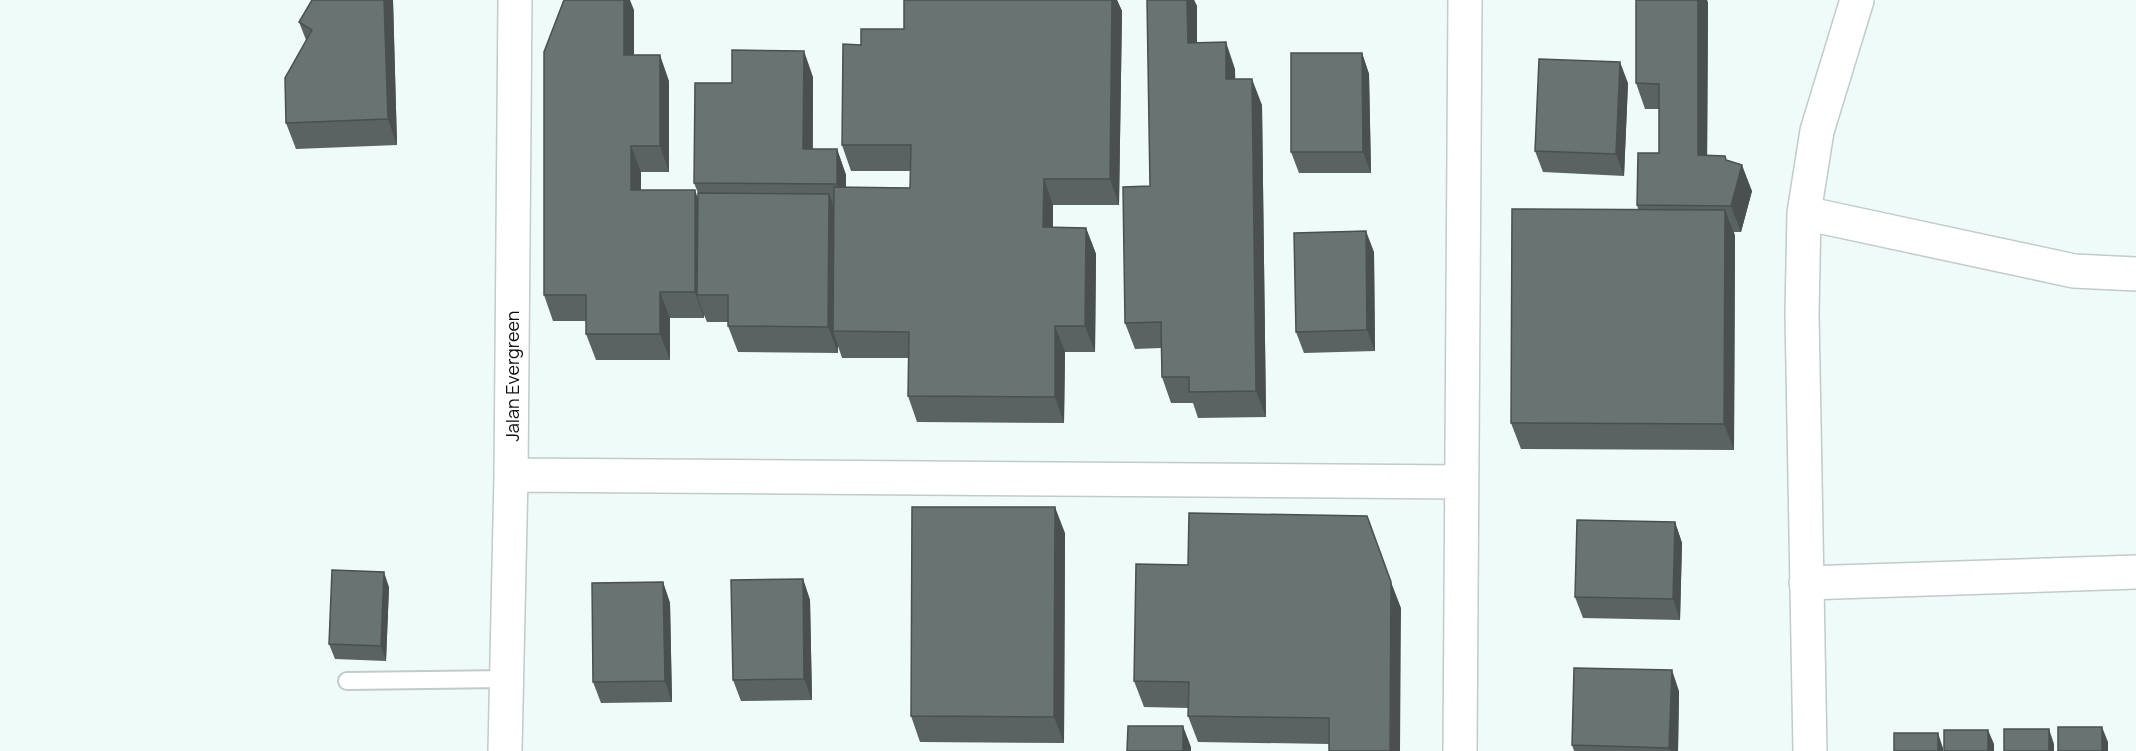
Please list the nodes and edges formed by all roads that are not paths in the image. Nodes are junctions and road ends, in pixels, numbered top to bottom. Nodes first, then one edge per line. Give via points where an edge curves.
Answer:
1 (515, 0) edge
2 (1465, 0) edge
3 (1857, 0) edge
4 (1804, 213) junction
5 (2136, 274) edge
6 (511, 475) junction
7 (1461, 482) junction
8 (2136, 572) edge
9 (1806, 583) junction
10 (507, 679) junction
11 (347, 681) dead end
12 (505, 751) edge
13 (1460, 751) edge
14 (1810, 751) edge

1 - 6 street, Jalan Evergreen
2 - 7 street
3 - 4 street via 1817,131
4 - 5 street via 2074,271
4 - 9 street
6 - 7 street
6 - 10 street, Jalan Evergreen
7 - 13 street
8 - 9 street
9 - 14 street
10 - 11 lane
10 - 12 street, Jalan Evergreen

